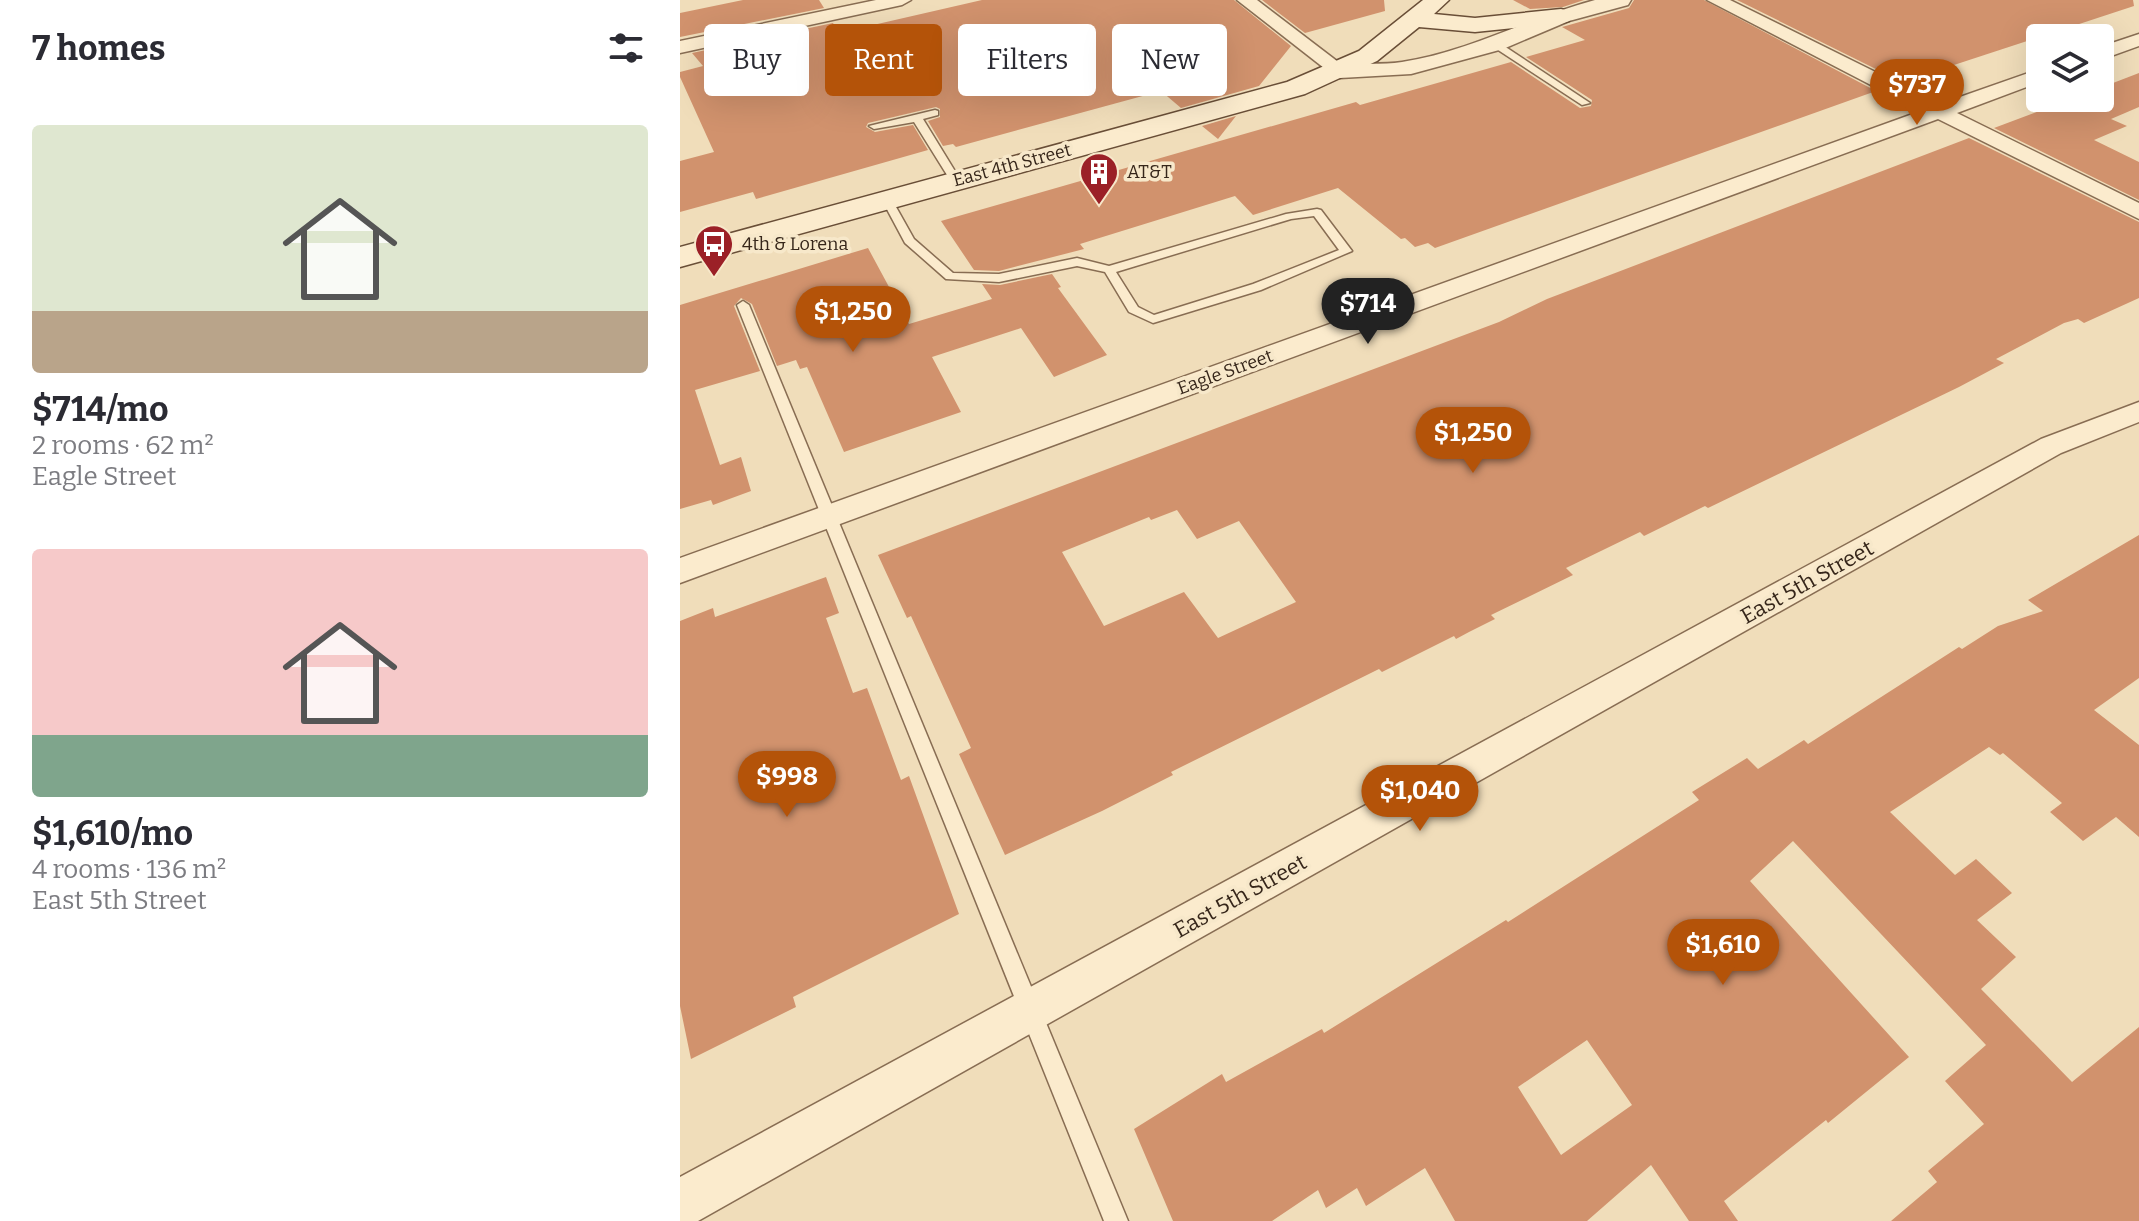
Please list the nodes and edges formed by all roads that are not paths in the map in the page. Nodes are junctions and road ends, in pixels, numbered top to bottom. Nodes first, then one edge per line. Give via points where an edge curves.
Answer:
1 (902, 0) edge
2 (1246, 0) edge
3 (1437, 0) edge
4 (1620, 0) edge
5 (1716, 0) edge
6 (1561, 16) junction
7 (1414, 19) junction
8 (2139, 40) edge
9 (1495, 44) junction
10 (680, 47) edge
11 (2114, 49) edge
12 (1340, 71) junction
13 (2026, 80) edge
14 (1585, 103) dead end
15 (1935, 111) junction
16 (935, 113) dead end
17 (917, 118) junction
18 (874, 126) dead end
19 (956, 181) junction
20 (887, 200) junction
21 (2139, 212) edge
22 (680, 257) edge
23 (1109, 270) junction
24 (743, 305) dead end
25 (2139, 390) edge
26 (2139, 411) edge
27 (2051, 446) junction
28 (829, 518) junction
29 (680, 571) edge
30 (1031, 1012) junction
31 (680, 1204) edge
32 (1116, 1221) edge

1 - 10 street
2 - 12 street
3 - 7 main road
4 - 6 street, East 4th Street
5 - 15 street
6 - 7 main road via 1475,25
6 - 9 street, East 4th Street
7 - 12 main road
8 - 11 street
9 - 12 street, East 4th Street via 1402,69
9 - 14 lane
12 - 19 main road, East 4th Street via 1296,88
13 - 15 street, Eagle Street
15 - 21 street
15 - 28 street, Eagle Street
16 - 17 lane
17 - 18 lane
17 - 19 lane
19 - 20 main road, East 4th Street
20 - 22 main road, East 4th Street
20 - 23 lane via 909,241 950,276 999,278 1077,262
23 - 23 lane via 1133,309 1153,319 1257,287 1346,251 1317,212
24 - 28 lane
25 - 27 street, East 5th Street
26 - 27 street, East 5th Street
27 - 30 street, East 5th Street
28 - 29 street, Eagle Street
28 - 30 lane
30 - 31 street, East 5th Street
30 - 32 lane

